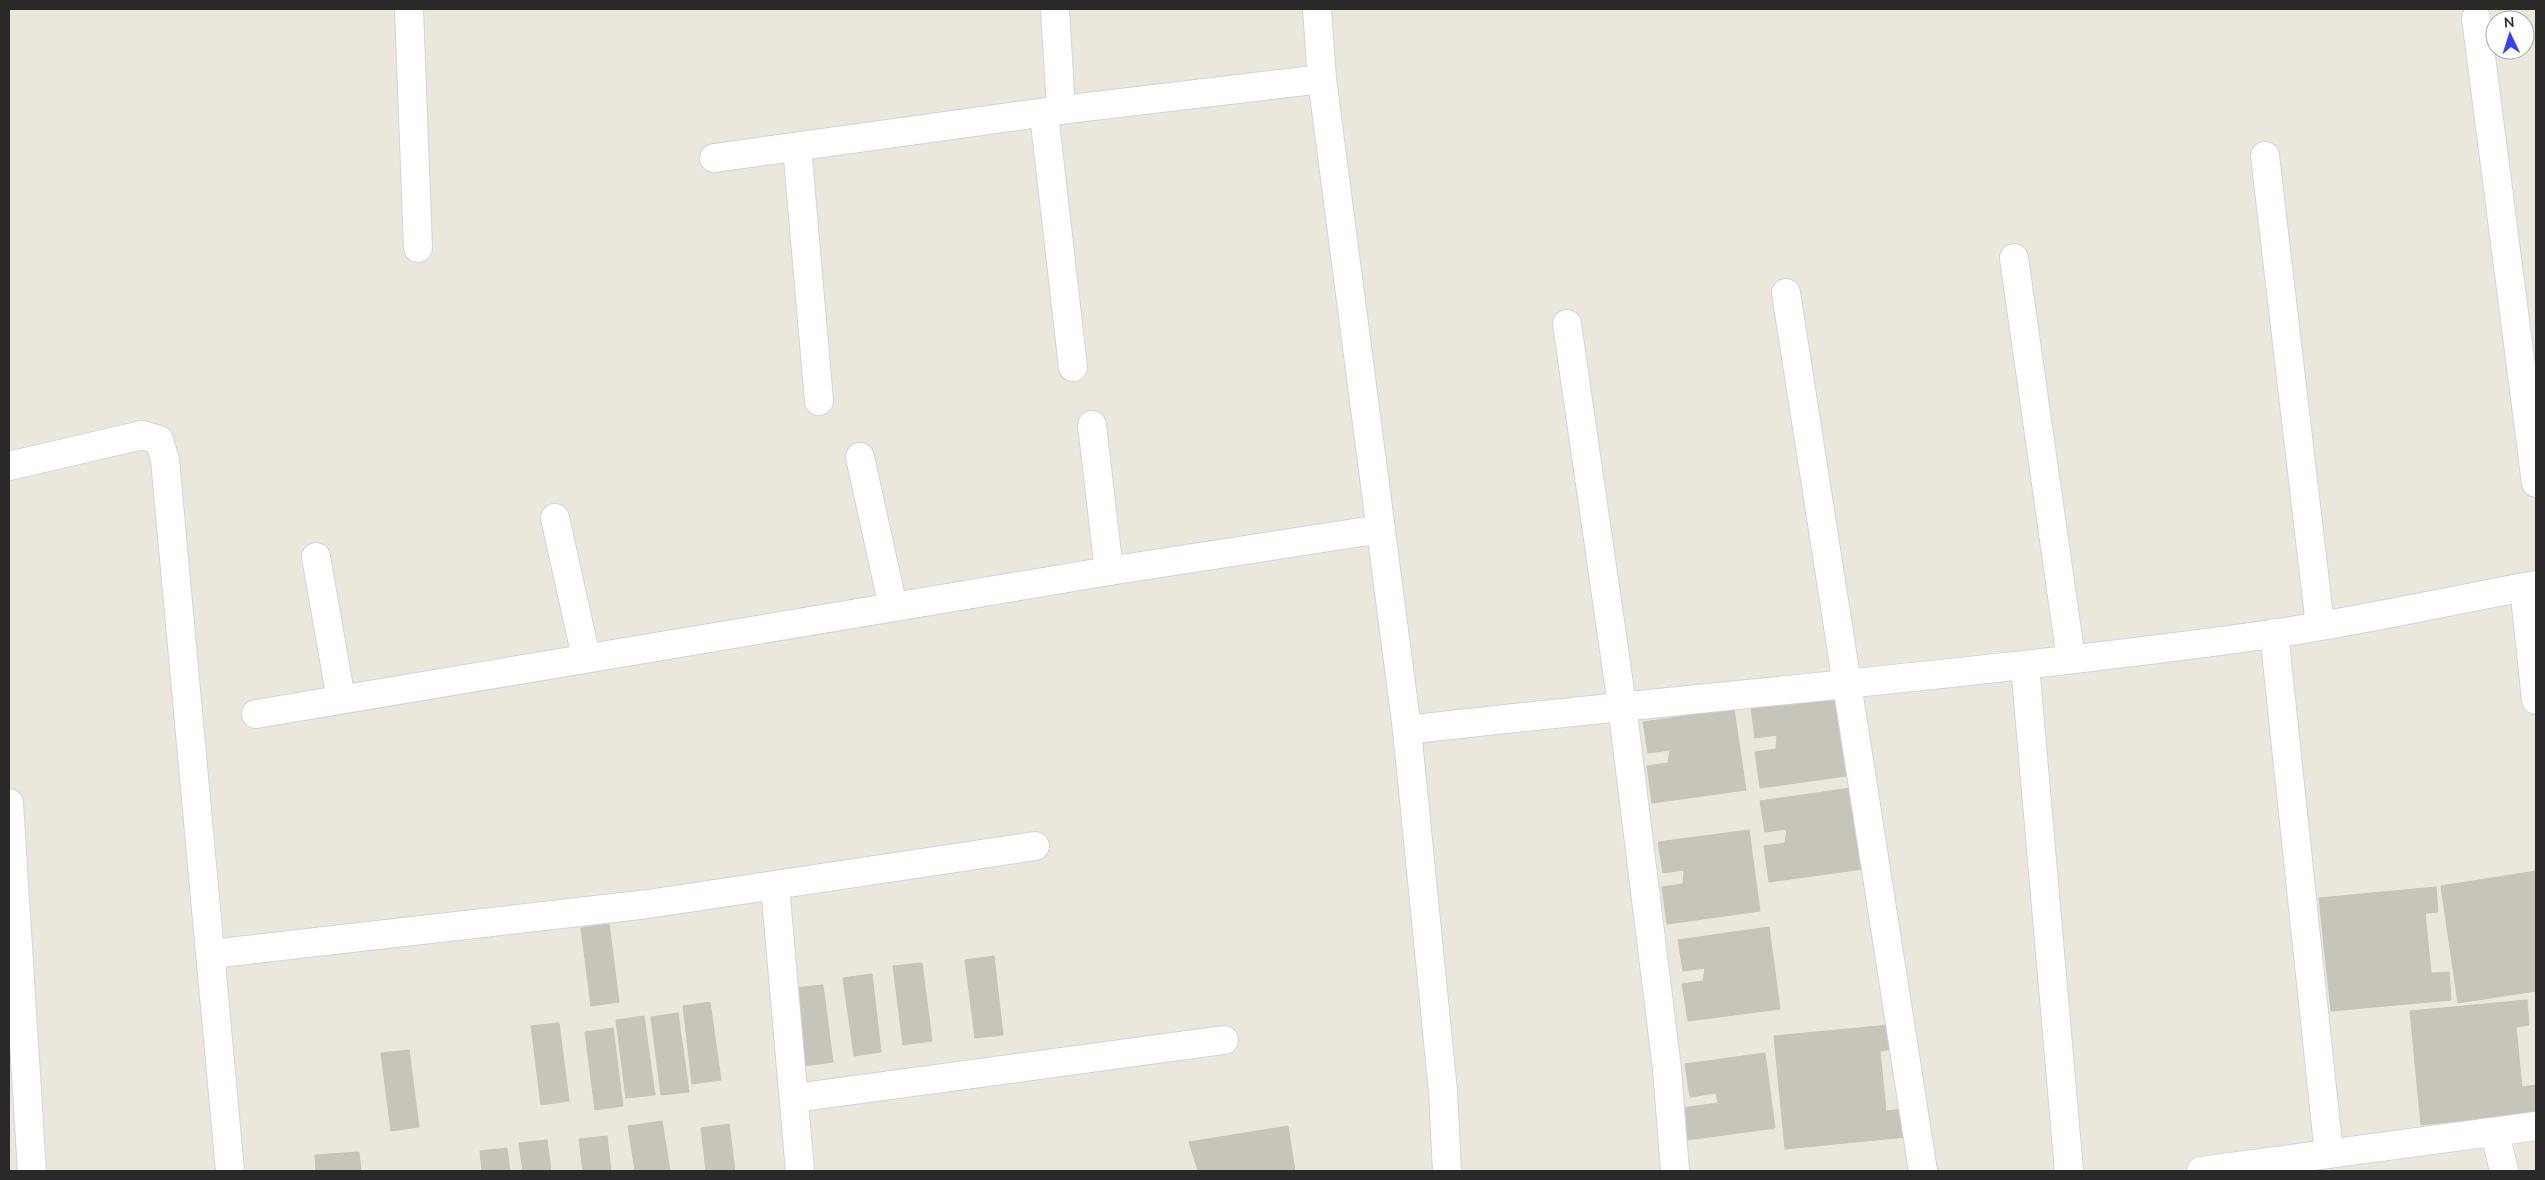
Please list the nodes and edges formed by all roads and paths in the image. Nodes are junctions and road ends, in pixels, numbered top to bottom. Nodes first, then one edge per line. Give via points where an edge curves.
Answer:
1 (409, 9) edge
2 (1055, 9) edge
3 (1317, 9) edge
4 (2476, 18) dead end
5 (1322, 79) junction
6 (1053, 112) junction
7 (797, 148) junction
8 (2265, 156) dead end
9 (714, 158) dead end
10 (418, 248) dead end
11 (2014, 258) dead end
12 (1786, 293) dead end
13 (1567, 324) dead end
14 (1073, 367) dead end
15 (819, 401) dead end
16 (1092, 425) dead end
17 (860, 457) dead end
18 (9, 466) edge
19 (2536, 483) edge
20 (555, 518) dead end
21 (1381, 529) junction
22 (316, 556) dead end
23 (1109, 571) junction
24 (2530, 586) edge
25 (893, 607) junction
26 (2320, 625) junction
27 (2274, 633) junction
28 (586, 657) junction
29 (2071, 659) junction
30 (2025, 665) junction
31 (1846, 682) junction
32 (341, 699) junction
33 (2536, 700) edge
34 (1622, 706) junction
35 (256, 714) dead end
36 (1407, 730) junction
37 (9, 803) edge
38 (1035, 846) dead end
39 (775, 886) junction
40 (212, 954) junction
41 (1224, 1040) dead end
42 (795, 1098) junction
43 (2536, 1126) edge
44 (2495, 1132) junction
45 (2329, 1154) junction
46 (2267, 1166) edge
47 (32, 1171) edge
48 (230, 1171) edge
49 (800, 1171) edge
50 (1447, 1171) edge
51 (1675, 1171) edge
52 (1923, 1171) edge
53 (2069, 1171) edge
54 (2201, 1171) edge
55 (2504, 1171) edge

1 - 10 street
2 - 6 street
3 - 5 street
4 - 19 street
5 - 6 street
5 - 21 street
6 - 7 street
6 - 14 street
7 - 9 street
7 - 15 street
8 - 26 street
11 - 29 street
12 - 31 street
13 - 34 street
16 - 23 street
17 - 25 street
18 - 40 street via 142,435 159,440 166,460
20 - 28 street
21 - 23 street
21 - 36 street
22 - 32 street
23 - 25 street
24 - 26 street
24 - 33 street
25 - 28 street
26 - 27 street
27 - 29 street
27 - 45 street
28 - 32 street
29 - 30 street
30 - 31 street
30 - 53 street
31 - 34 street
31 - 52 street
32 - 35 street
34 - 36 street
34 - 51 street via 1667,1069
36 - 50 street via 1443,1091
37 - 47 street
38 - 39 street
39 - 40 street via 470,926
39 - 42 street
40 - 48 street
41 - 42 street
42 - 49 street
43 - 44 street
44 - 45 street
44 - 55 street
45 - 46 street
46 - 54 street

